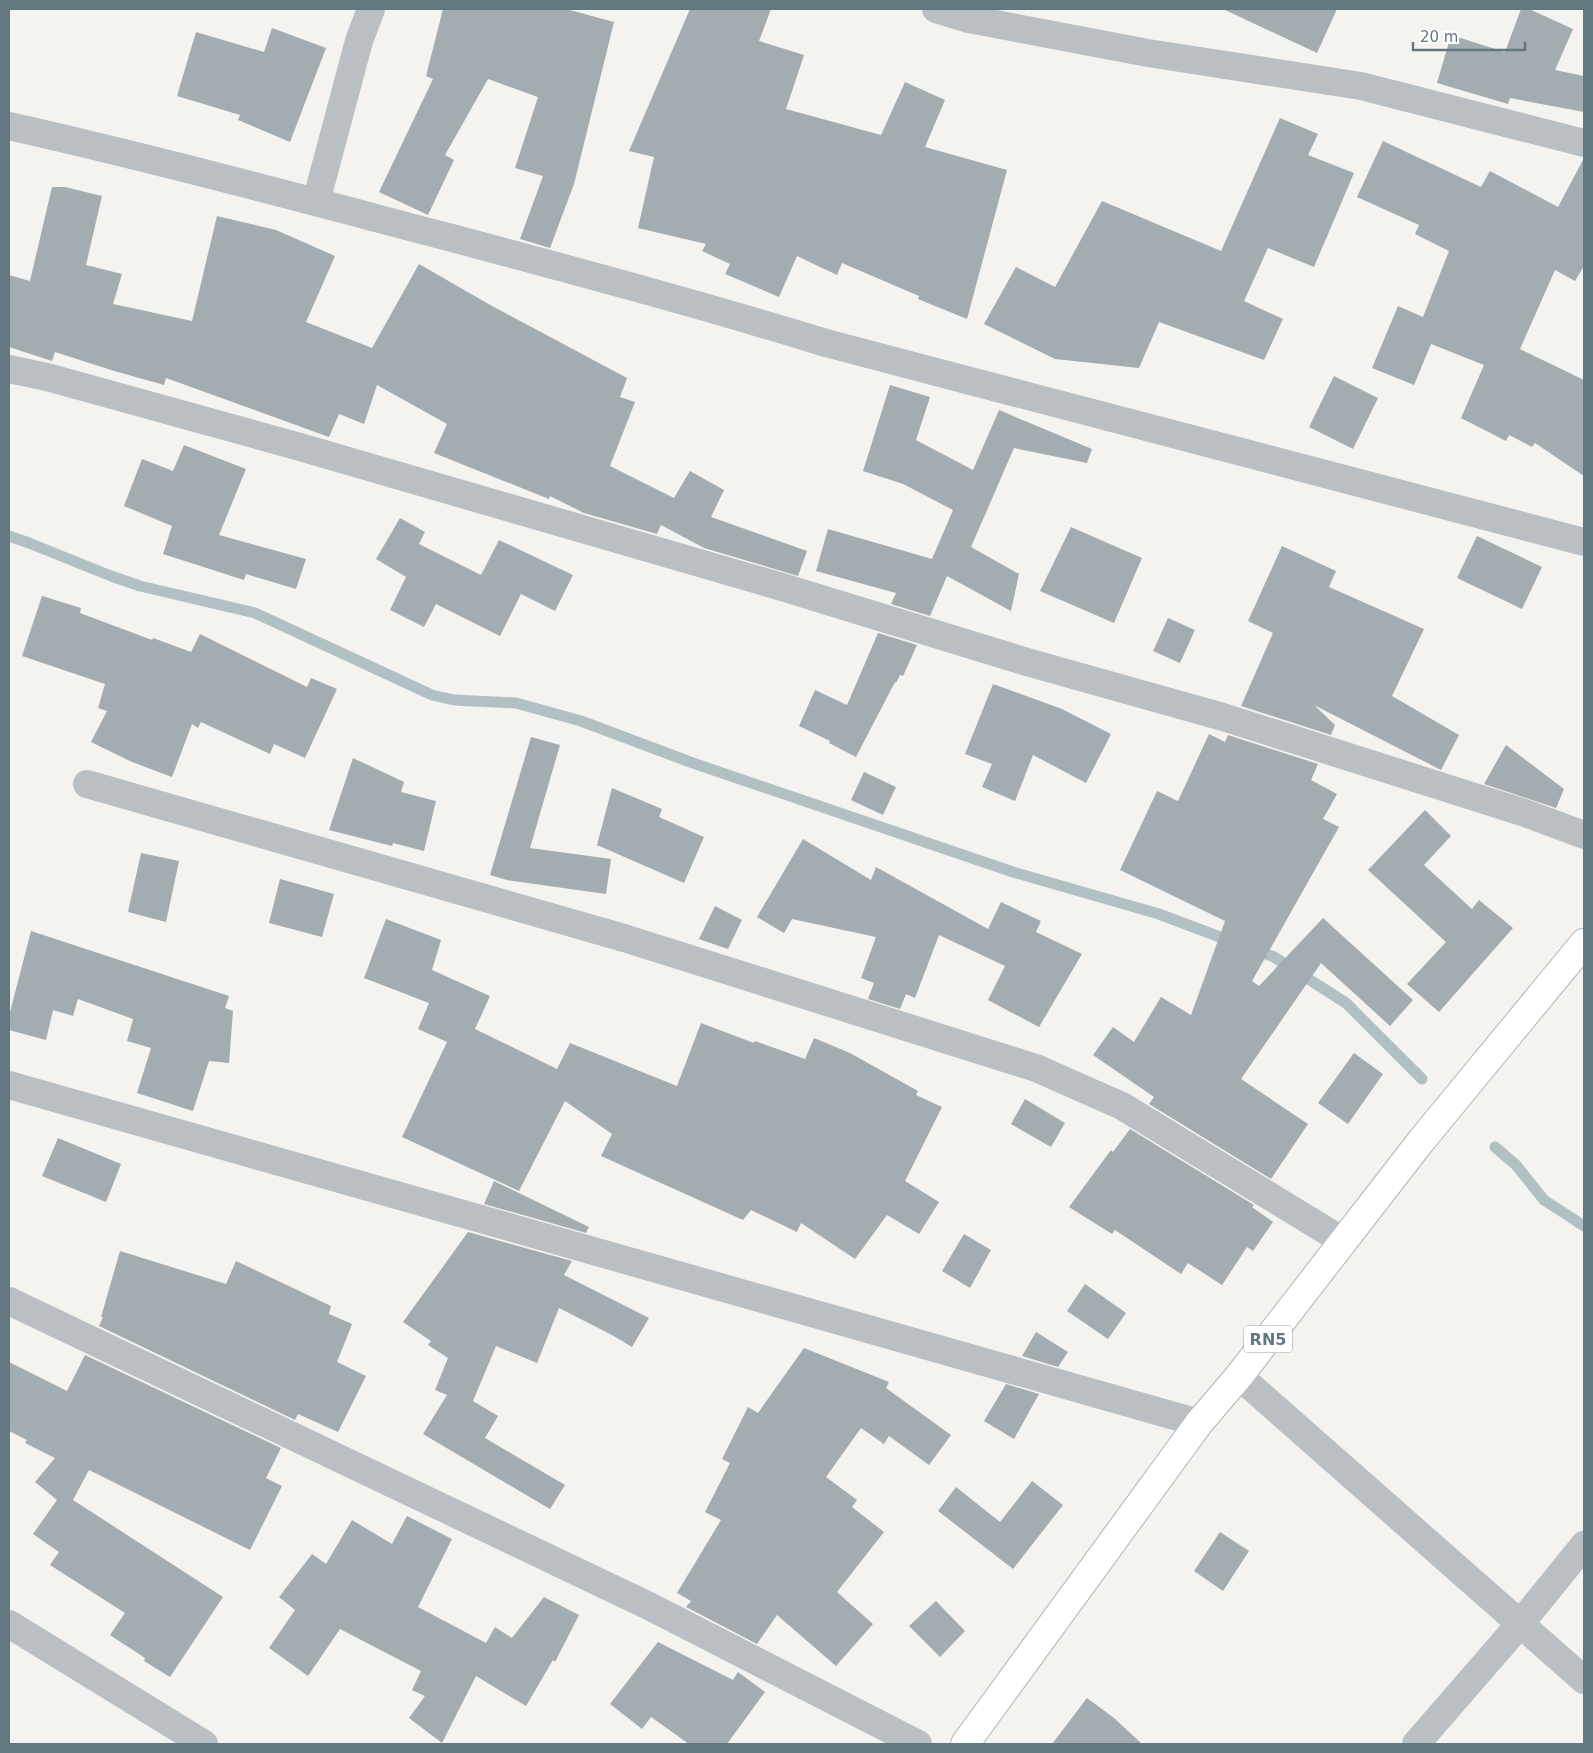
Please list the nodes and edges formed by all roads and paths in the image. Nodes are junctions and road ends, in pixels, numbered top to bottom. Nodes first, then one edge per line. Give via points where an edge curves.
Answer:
1 (371, 9) edge
2 (936, 9) edge
3 (9, 126) edge
4 (1584, 143) edge
5 (316, 202) junction
6 (9, 369) edge
7 (1584, 542) edge
8 (87, 784) dead end
9 (1584, 835) edge
10 (1584, 943) edge
11 (9, 1085) edge
12 (1343, 1241) junction
13 (9, 1300) edge
14 (1239, 1376) junction
15 (1199, 1423) junction
16 (1584, 1545) edge
17 (9, 1624) edge
18 (1520, 1624) junction
19 (1584, 1680) edge
20 (204, 1744) edge
21 (918, 1744) edge
22 (965, 1744) edge
23 (1416, 1744) edge

1 - 5 street via 359,41
2 - 4 street via 969,19 1148,53 1361,86
3 - 5 street
5 - 7 street via 635,287 845,348
6 - 9 street via 300,447 1223,717 1528,814
8 - 12 street via 624,938 1036,1068 1122,1106
10 - 12 highway, RN5
11 - 15 street
12 - 14 highway, RN5
13 - 21 street via 649,1606
14 - 15 highway, RN5
14 - 18 street
15 - 22 highway, RN5
16 - 18 street
17 - 20 street
18 - 19 street
18 - 23 street

